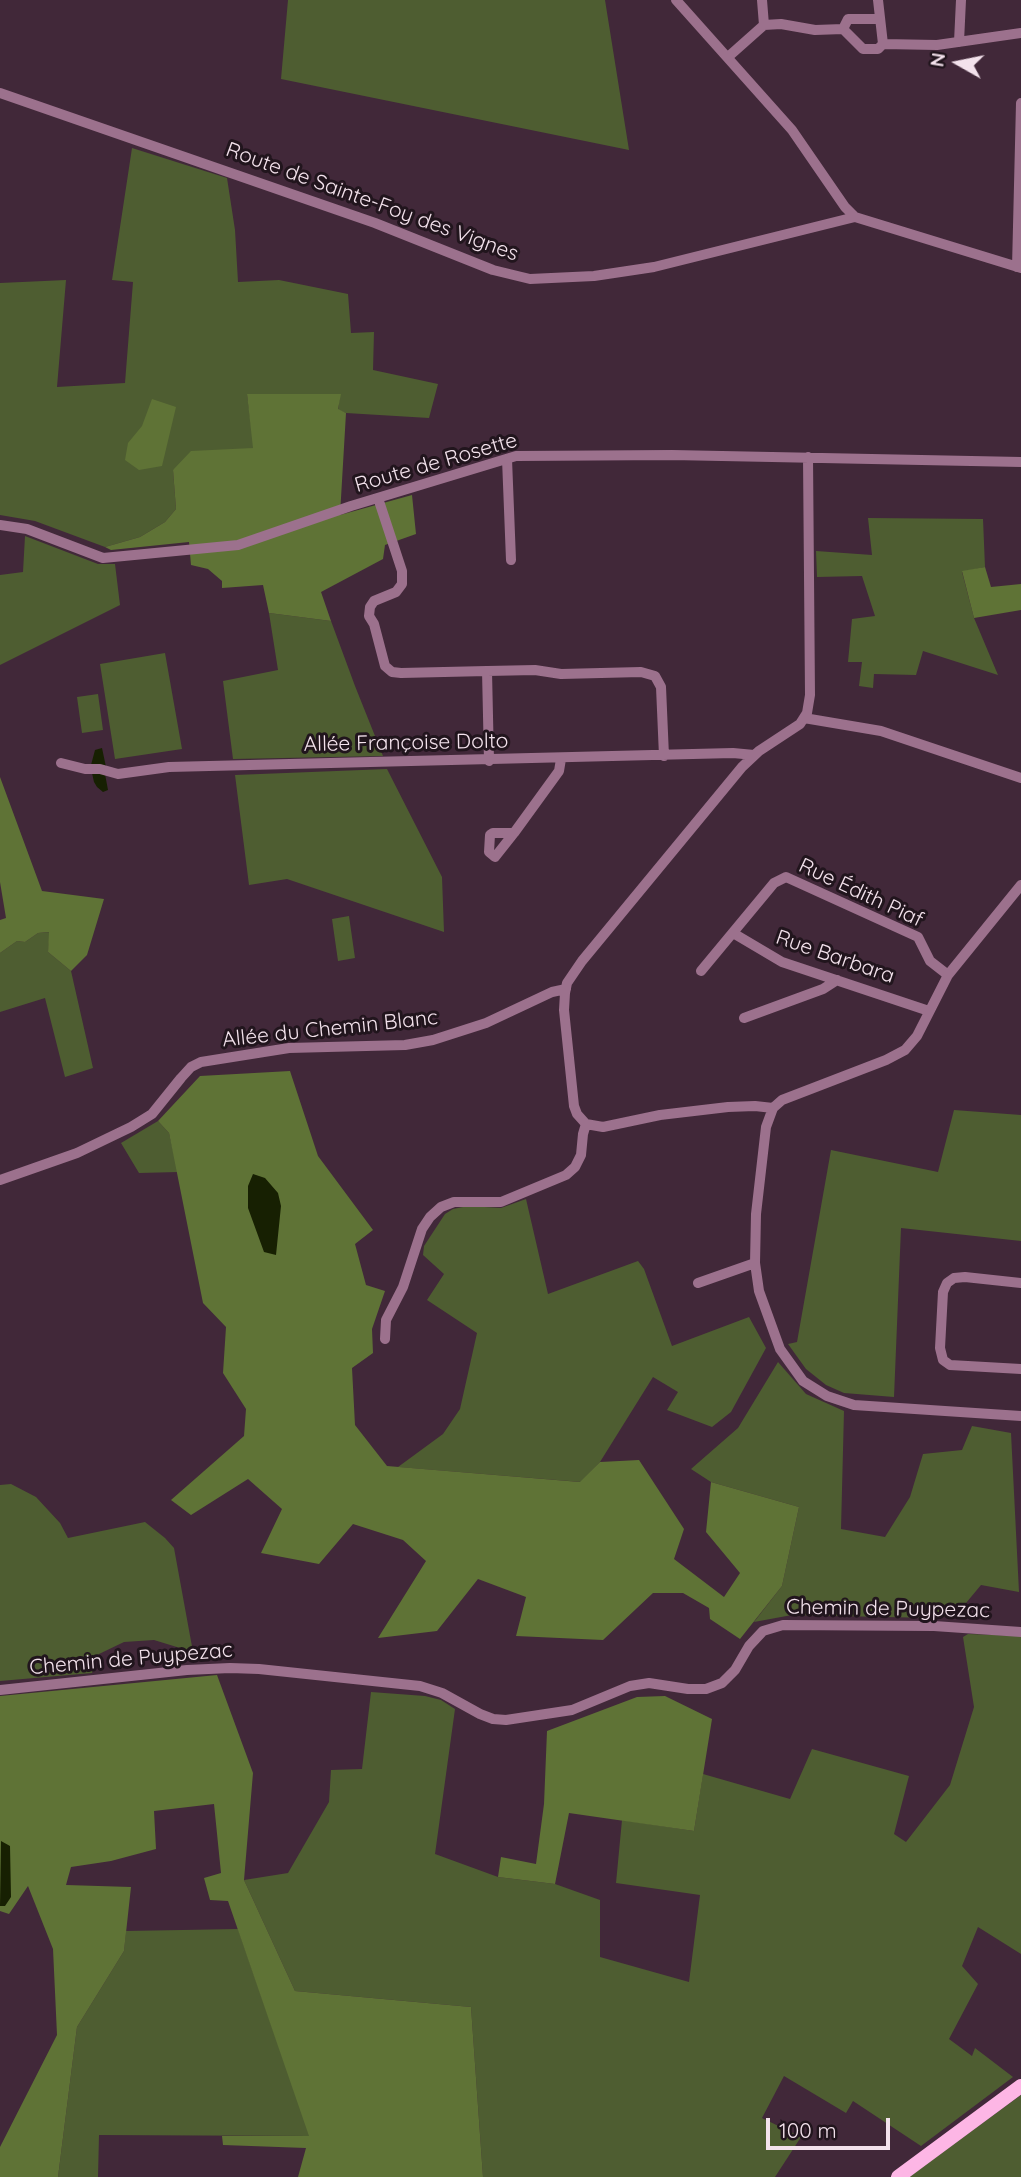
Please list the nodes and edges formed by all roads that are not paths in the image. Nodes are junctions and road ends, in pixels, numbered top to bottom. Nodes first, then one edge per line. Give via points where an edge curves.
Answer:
1 (676, 0) edge
2 (762, 0) edge
3 (878, 0) edge
4 (961, 0) edge
5 (878, 19) junction
6 (1021, 22) edge
7 (764, 25) junction
8 (843, 29) junction
9 (1021, 33) edge
10 (959, 42) junction
11 (883, 44) junction
12 (728, 57) junction
13 (0, 93) edge
14 (1021, 103) edge
15 (855, 216) junction
16 (1019, 267) edge
17 (808, 457) junction
18 (507, 459) junction
19 (1021, 462) edge
20 (378, 498) junction
21 (0, 525) edge
22 (511, 560) dead end
23 (487, 671) junction
24 (804, 718) junction
25 (754, 755) junction
26 (664, 756) junction
27 (561, 759) junction
28 (489, 761) junction
29 (61, 763) dead end
30 (1021, 778) edge
31 (514, 833) dead end
32 (1021, 885) edge
33 (733, 933) junction
34 (701, 971) dead end
35 (948, 975) junction
36 (837, 980) junction
37 (566, 989) junction
38 (929, 1011) junction
39 (744, 1018) dead end
40 (773, 1108) junction
41 (586, 1124) junction
42 (0, 1180) edge
43 (755, 1263) junction
44 (698, 1283) dead end
45 (1021, 1283) edge
46 (385, 1339) dead end
47 (1021, 1368) edge
48 (1021, 1416) edge
49 (1021, 1632) edge
50 (0, 1690) edge
51 (1021, 2086) edge
52 (969, 2124) junction
53 (889, 2177) edge
54 (898, 2177) edge

1 - 12 street
2 - 7 street
3 - 5 street
4 - 10 street
5 - 8 street via 848,19
5 - 11 street
6 - 9 street
7 - 8 street
7 - 12 street
8 - 11 street via 863,50 878,50
9 - 10 street
10 - 11 street
12 - 15 street via 792,130
13 - 15 street, Route de Sainte-Foy des Vignes via 375,223 493,270 530,279 654,267
14 - 16 street
15 - 16 street
17 - 18 street, Route de Rosette
17 - 19 street, Route de Rosette
17 - 24 street via 810,695
18 - 20 street, Route de Rosette
18 - 22 street
20 - 21 street, Route de Rosette via 238,545 103,558 27,529
20 - 23 street via 402,570 402,584 396,592 370,607 385,666 401,673
23 - 26 street via 651,674 662,687
23 - 28 street
24 - 25 street
24 - 30 street via 881,731
25 - 26 street, Allée Françoise Dolto
25 - 37 street via 617,917
26 - 27 street, Allée Françoise Dolto
27 - 28 street, Allée Françoise Dolto
27 - 31 street via 559,771
28 - 29 street, Allée Françoise Dolto via 169,767 118,774
32 - 35 street
33 - 34 street, Rue Édith Piaf
33 - 35 street, Rue Édith Piaf via 774,883 786,877 918,937 926,957
33 - 36 street, Rue Barbara via 782,962
35 - 38 street
36 - 38 street, Rue Barbara
36 - 39 street
37 - 41 street via 574,1105
37 - 42 street, Allée du Chemin Blanc via 433,1040 289,1048 201,1062 191,1067 152,1114 131,1127 77,1153
38 - 40 street via 905,1050 782,1100
40 - 41 street via 728,1107 603,1127
40 - 43 street via 765,1127
41 - 46 street via 581,1156 566,1175 501,1202 454,1202 430,1217 386,1320
43 - 44 street
43 - 48 street via 759,1291 780,1349 803,1381 827,1396 854,1405
45 - 47 street via 965,1277 947,1283 940,1348 950,1365
49 - 50 street, Chemin de Puypezac via 783,1625 763,1631 735,1670 722,1683 706,1689 630,1686 572,1710 506,1720 480,1714 420,1686 259,1669 187,1670
51 - 52 main road
52 - 53 main road
52 - 54 main road

